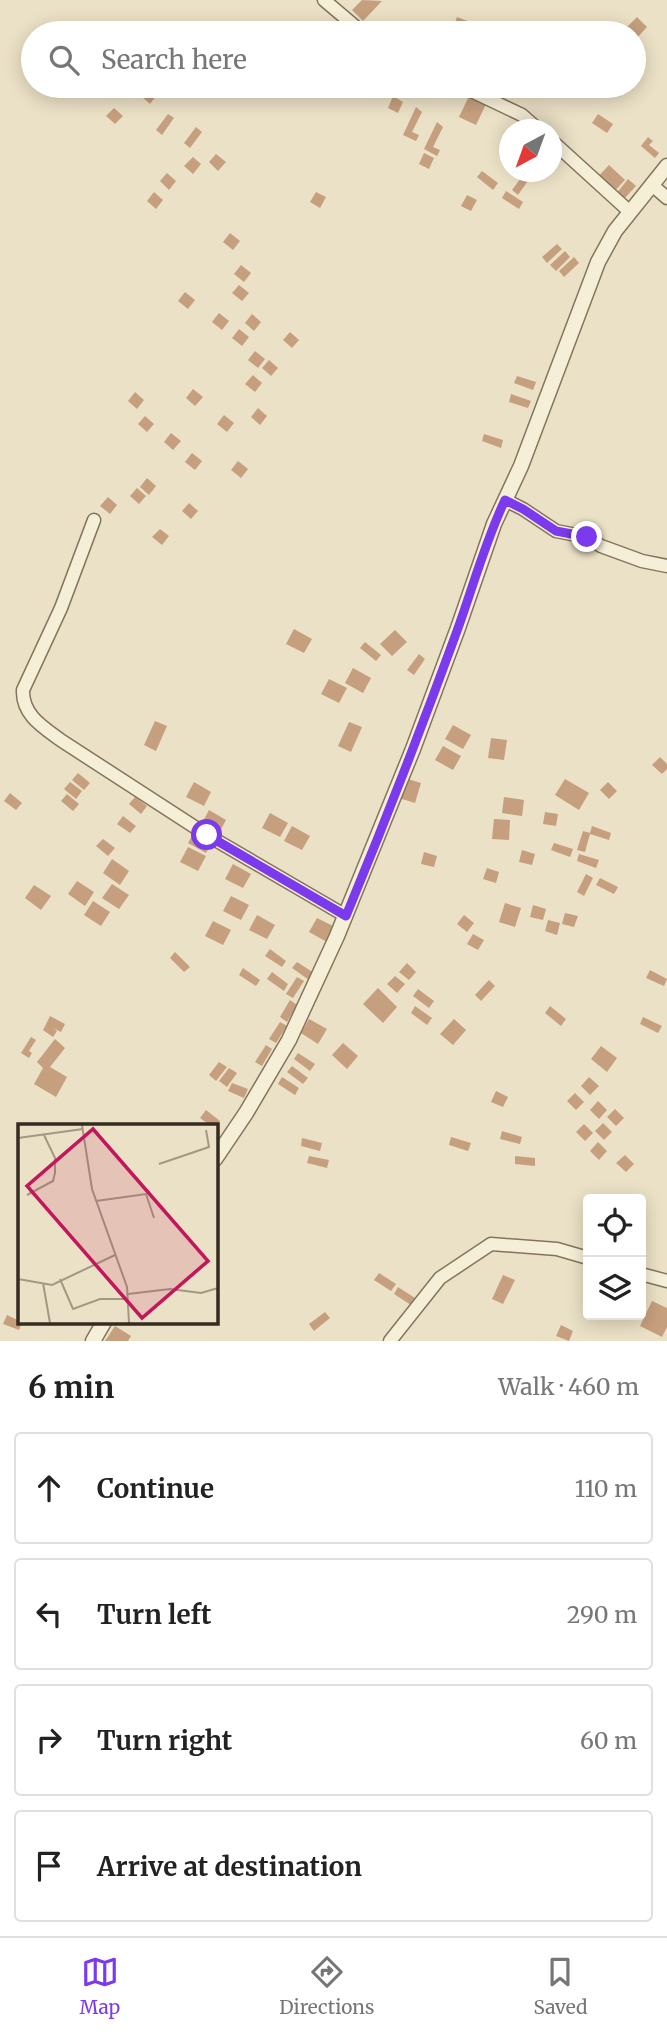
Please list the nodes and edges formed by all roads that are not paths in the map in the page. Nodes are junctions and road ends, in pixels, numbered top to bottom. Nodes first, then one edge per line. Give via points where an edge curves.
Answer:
1 (324, 0) edge
2 (349, 21) edge
3 (486, 98) edge
4 (527, 119) edge
5 (562, 151) edge
6 (667, 166) edge
7 (652, 185) junction
8 (667, 198) edge
9 (630, 212) junction
10 (505, 500) junction
11 (94, 520) dead end
12 (667, 566) edge
13 (346, 916) junction
14 (217, 1156) edge
15 (585, 1257) edge
16 (646, 1276) edge
17 (667, 1282) edge
18 (103, 1324) edge
19 (93, 1341) edge
20 (390, 1341) edge

1 - 2 street
3 - 4 street
5 - 9 street
6 - 7 street
7 - 8 street
7 - 9 street
9 - 10 street via 615,231 585,291
10 - 12 street via 556,531 587,537 642,561
10 - 13 street
11 - 13 street via 23,690 23,704 39,724 151,799
13 - 14 street via 289,1040
15 - 20 street via 557,1249 491,1244 440,1278
16 - 17 street
18 - 19 street

